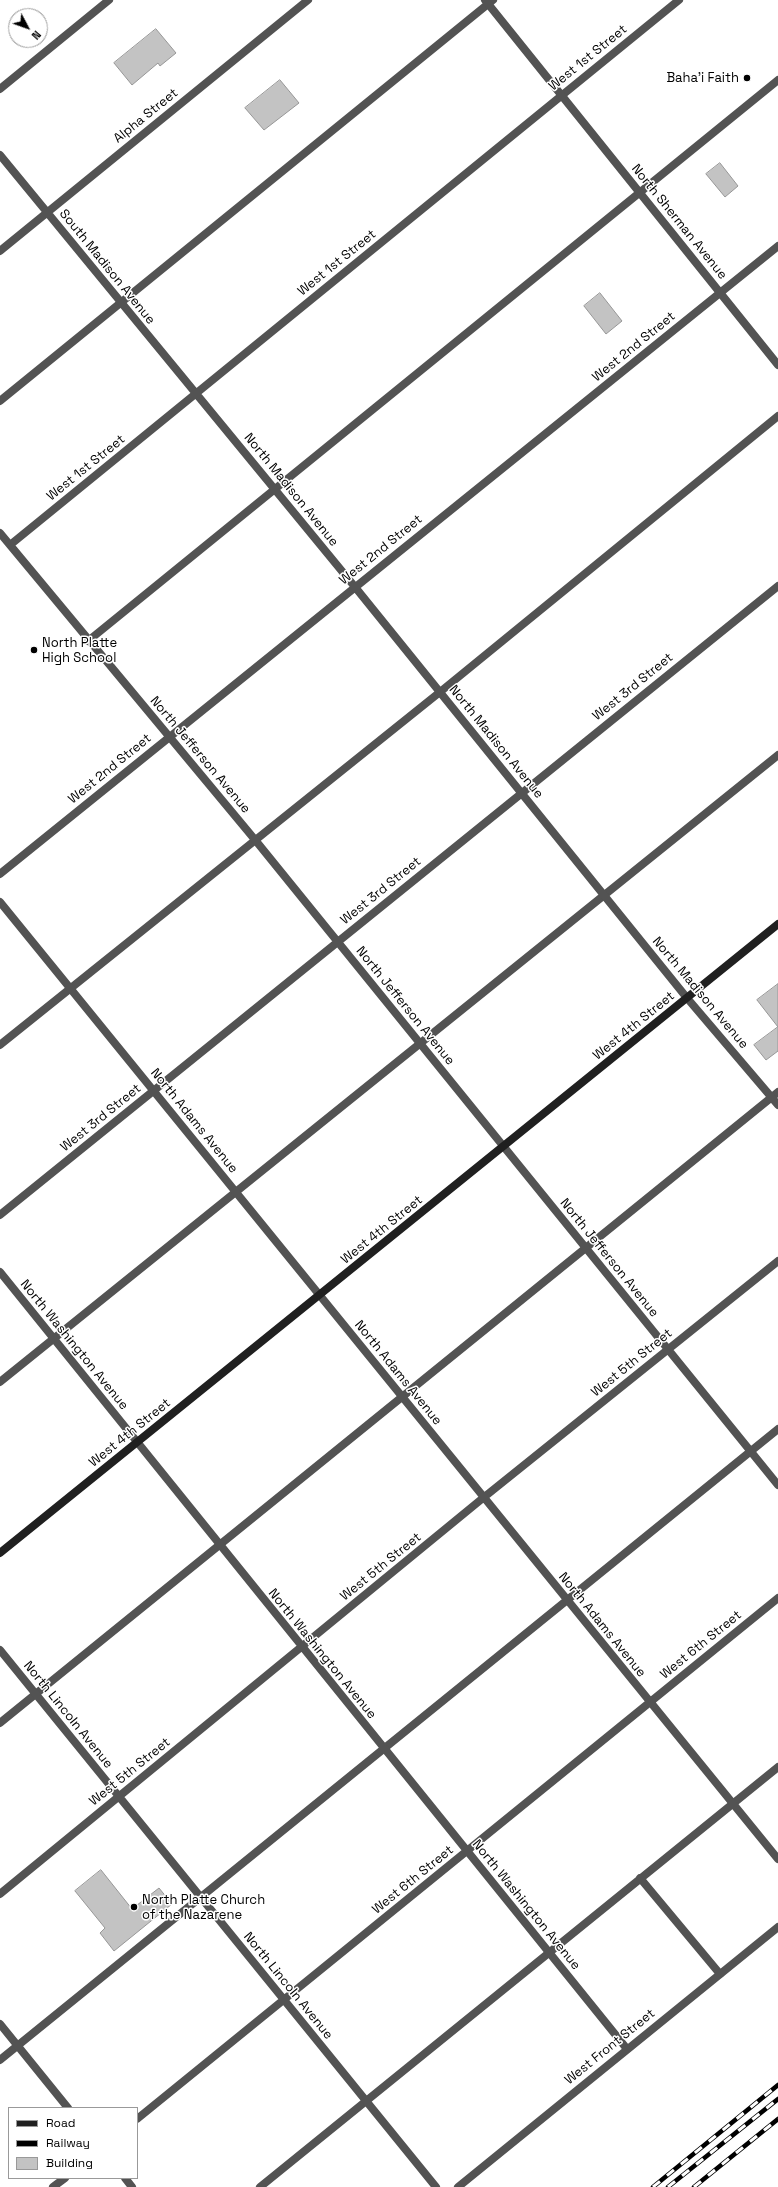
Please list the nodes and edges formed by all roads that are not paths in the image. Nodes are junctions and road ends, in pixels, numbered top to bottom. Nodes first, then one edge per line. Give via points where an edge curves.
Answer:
1 (109, 0) edge
2 (308, 0) edge
3 (679, 0) edge
4 (488, 1) edge
5 (778, 80) edge
6 (0, 89) edge
7 (562, 95) junction
8 (0, 155) edge
9 (640, 192) junction
10 (47, 212) junction
11 (778, 246) edge
12 (0, 251) edge
13 (720, 292) junction
14 (120, 301) junction
15 (778, 365) edge
16 (196, 393) junction
17 (0, 400) edge
18 (778, 416) edge
19 (274, 489) junction
20 (0, 533) edge
21 (10, 545) junction
22 (778, 586) edge
23 (355, 587) junction
24 (88, 641) junction
25 (440, 692) junction
26 (168, 737) junction
27 (778, 755) edge
28 (521, 793) junction
29 (256, 840) junction
30 (0, 874) edge
31 (604, 896) junction
32 (0, 902) edge
33 (778, 924) edge
34 (337, 942) junction
35 (71, 989) junction
36 (687, 998) junction
37 (419, 1044) junction
38 (0, 1045) edge
39 (154, 1091) junction
40 (775, 1095) edge
41 (778, 1105) edge
42 (503, 1147) junction
43 (236, 1192) junction
44 (0, 1215) edge
45 (585, 1247) junction
46 (778, 1261) edge
47 (0, 1272) edge
48 (319, 1296) junction
49 (53, 1339) junction
50 (668, 1349) junction
51 (0, 1382) edge
52 (402, 1397) junction
53 (778, 1429) edge
54 (137, 1443) junction
55 (750, 1451) junction
56 (778, 1485) edge
57 (483, 1498) junction
58 (219, 1545) junction
59 (0, 1553) edge
60 (778, 1598) edge
61 (566, 1600) junction
62 (302, 1647) junction
63 (0, 1650) edge
64 (35, 1694) junction
65 (650, 1703) junction
66 (0, 1723) edge
67 (384, 1748) junction
68 (778, 1767) edge
69 (119, 1797) junction
70 (732, 1804) junction
71 (467, 1851) junction
72 (778, 1858) edge
73 (640, 1878) junction
74 (0, 1894) edge
75 (200, 1897) junction
76 (778, 1926) edge
77 (549, 1952) junction
78 (720, 1974) junction
79 (284, 2000) junction
80 (0, 2024) edge
81 (17, 2046) junction
82 (627, 2049) junction
83 (0, 2060) edge
84 (366, 2101) junction
85 (67, 2107) edge
86 (138, 2118) edge
87 (63, 2179) edge
88 (126, 2179) edge
89 (53, 2187) edge
90 (132, 2187) edge
91 (260, 2187) edge
92 (436, 2187) edge
93 (458, 2187) edge

1 - 6 street
2 - 10 street, Alpha Street
3 - 7 street, West 1st Street
4 - 7 street, North Sherman Avenue
4 - 14 street
5 - 9 street
7 - 9 street, North Sherman Avenue
7 - 16 street, West 1st Street
8 - 10 street, South Madison Avenue
9 - 13 street, North Sherman Avenue
9 - 19 street
10 - 12 street, Alpha Street
10 - 14 street, South Madison Avenue
11 - 13 street, West 2nd Street
13 - 15 street, North Sherman Avenue
13 - 23 street, West 2nd Street
14 - 16 street, South Madison Avenue
14 - 17 street
16 - 19 street, North Madison Avenue
16 - 21 street, West 1st Street
18 - 25 street
19 - 23 street, North Madison Avenue
19 - 24 street
20 - 21 street, North Jefferson Avenue
21 - 24 street, North Jefferson Avenue
22 - 28 street, West 3rd Street
23 - 25 street, North Madison Avenue
23 - 26 street, West 2nd Street
24 - 26 street, North Jefferson Avenue
25 - 28 street, North Madison Avenue
25 - 29 street
26 - 29 street, North Jefferson Avenue
26 - 30 street, West 2nd Street
27 - 31 street
28 - 31 street, North Madison Avenue
28 - 34 street, West 3rd Street
29 - 34 street, North Jefferson Avenue
29 - 35 street
31 - 36 street, North Madison Avenue
31 - 37 street
32 - 35 street, North Adams Avenue
33 - 36 main road, West 4th Street
34 - 37 street, North Jefferson Avenue
34 - 39 street, West 3rd Street
35 - 38 street
35 - 39 street, North Adams Avenue
36 - 40 street, North Madison Avenue
36 - 42 main road, West 4th Street
37 - 42 street, North Jefferson Avenue
37 - 43 street
39 - 43 street, North Adams Avenue
39 - 44 street, West 3rd Street
40 - 41 street, North Madison Avenue
40 - 45 street
42 - 45 street, North Jefferson Avenue
42 - 48 main road, West 4th Street
43 - 48 street, North Adams Avenue
43 - 49 street
45 - 50 street, North Jefferson Avenue
45 - 52 street
46 - 50 street, West 5th Street
47 - 49 street, North Washington Avenue
48 - 52 street, North Adams Avenue
48 - 54 main road, West 4th Street
49 - 51 street
49 - 54 street, North Washington Avenue
50 - 55 street, North Jefferson Avenue
50 - 57 street, West 5th Street
52 - 57 street, North Adams Avenue
52 - 58 street
53 - 55 street
54 - 58 street, North Washington Avenue
54 - 59 main road, West 4th Street
55 - 56 street, North Jefferson Avenue
55 - 61 street
57 - 61 street, North Adams Avenue
57 - 62 street, West 5th Street
58 - 62 street, North Washington Avenue
58 - 64 street
60 - 65 street, West 6th Street
61 - 65 street, North Adams Avenue
61 - 67 street
62 - 67 street, North Washington Avenue
62 - 69 street, West 5th Street
63 - 64 street, North Lincoln Avenue
64 - 66 street
64 - 69 street, North Lincoln Avenue
65 - 70 street, North Adams Avenue
65 - 71 street, West 6th Street
67 - 71 street, North Washington Avenue
67 - 75 street
68 - 70 street
69 - 74 street, West 5th Street
69 - 75 street, North Lincoln Avenue
70 - 72 street, North Adams Avenue
70 - 73 street
71 - 77 street, North Washington Avenue
71 - 79 street, West 6th Street
73 - 77 street
73 - 78 street
75 - 79 street, North Lincoln Avenue
75 - 81 street
76 - 78 street, West Front Street
77 - 82 street, North Washington Avenue
77 - 84 street
78 - 82 street, West Front Street
79 - 84 street, North Lincoln Avenue
79 - 86 street, West 6th Street
80 - 81 street
81 - 83 street
81 - 85 street
82 - 93 street, West Front Street
84 - 91 street
84 - 92 street, North Lincoln Avenue
87 - 89 street
88 - 90 street

